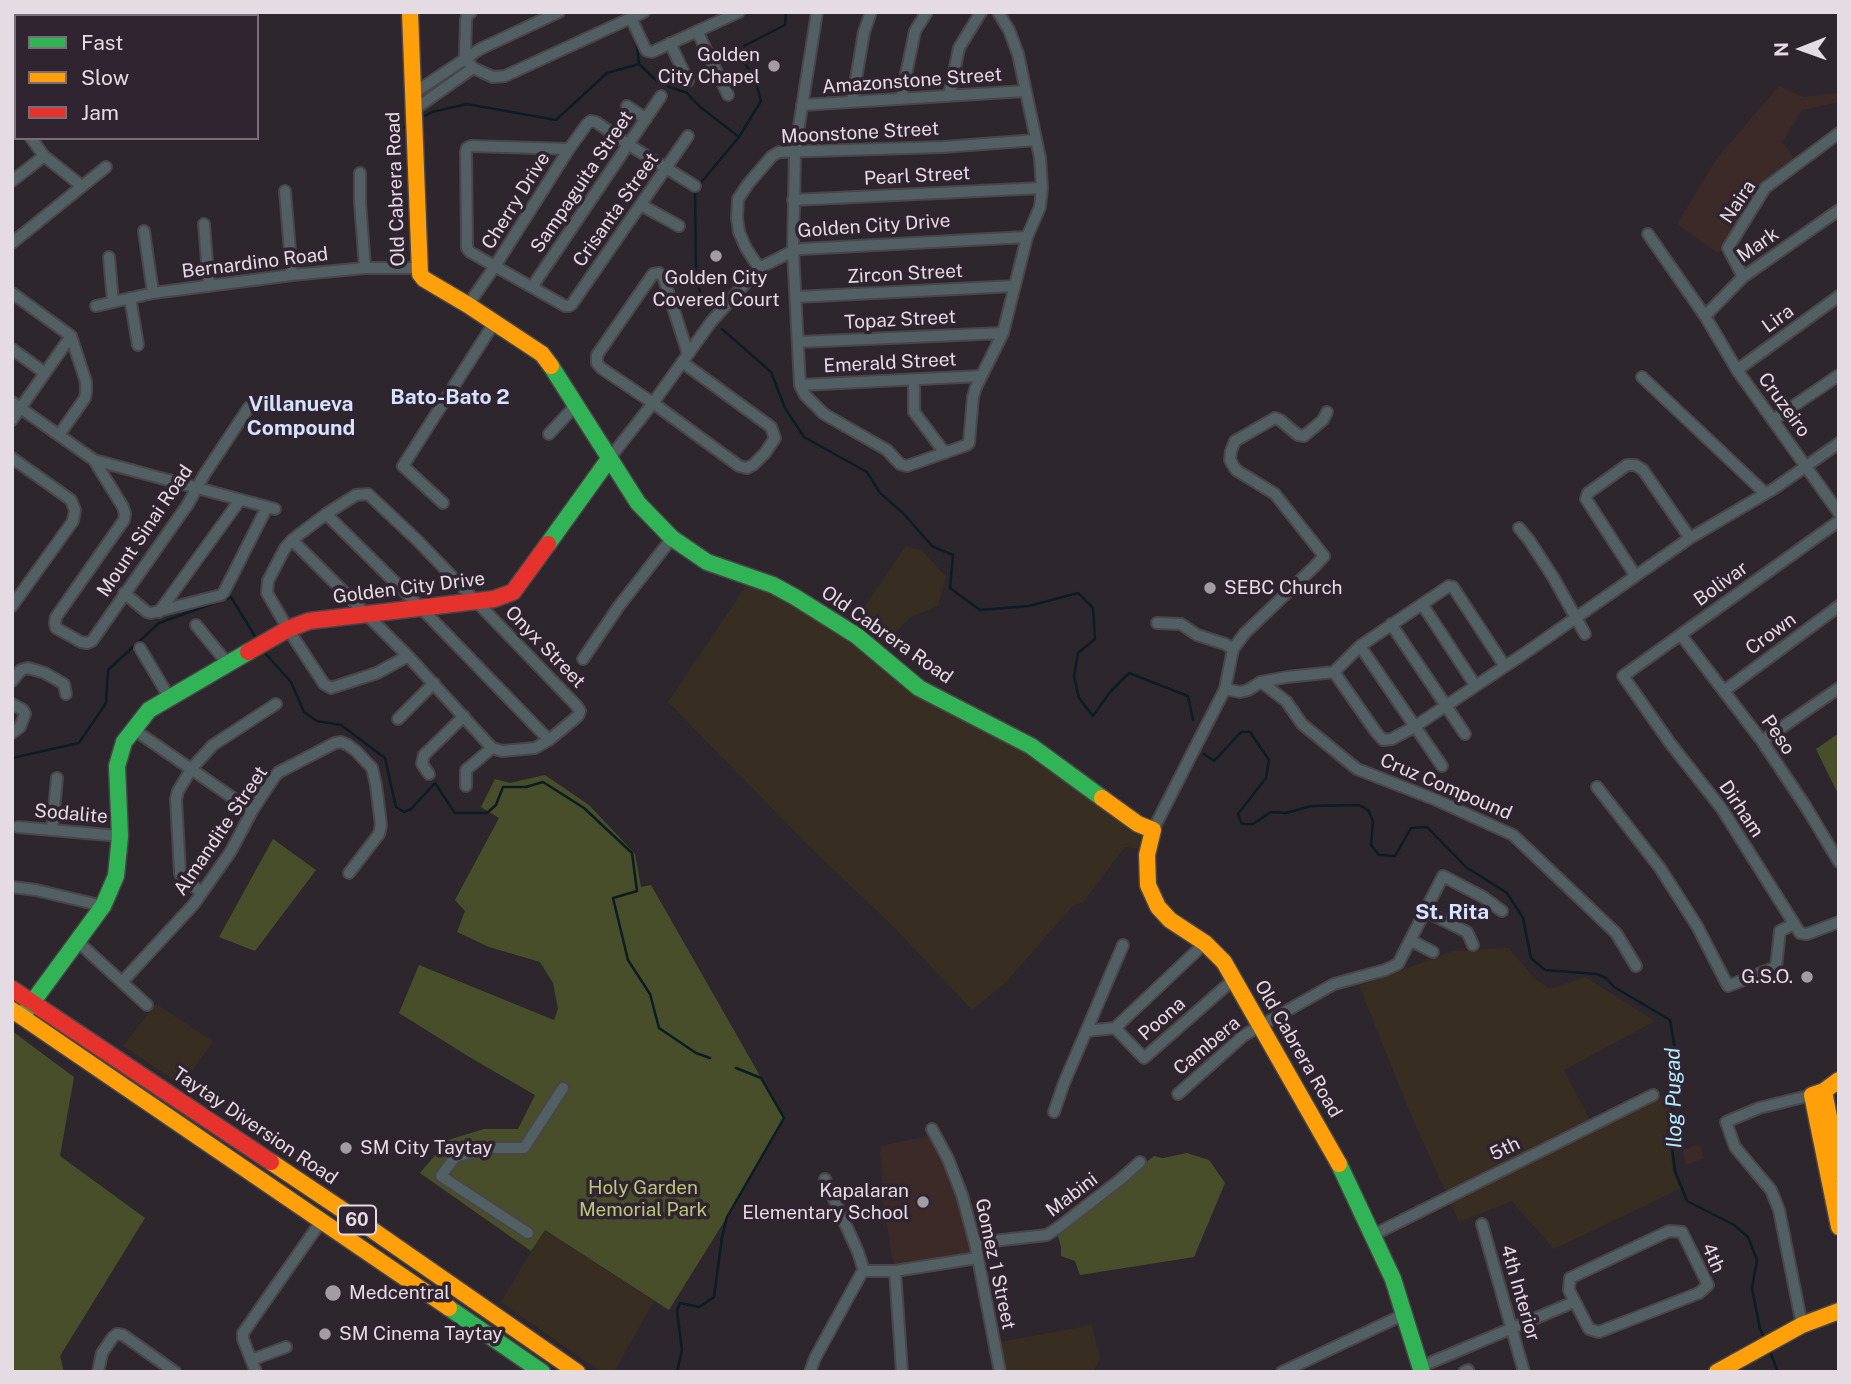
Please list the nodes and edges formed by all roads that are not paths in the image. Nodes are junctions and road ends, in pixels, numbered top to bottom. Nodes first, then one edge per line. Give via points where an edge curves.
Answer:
1 (410, 12) edge
2 (471, 12) edge
3 (559, 12) edge
4 (644, 12) edge
5 (739, 12) edge
6 (817, 12) edge
7 (871, 12) edge
8 (926, 12) edge
9 (981, 12) edge
10 (998, 12) edge
11 (631, 18) junction
12 (697, 31) junction
13 (670, 43) junction
14 (466, 57) junction
15 (473, 68) junction
16 (688, 81) dead end
17 (1025, 91) junction
18 (728, 95) dead end
19 (661, 96) dead end
20 (949, 96) junction
21 (901, 99) junction
22 (414, 101) junction
23 (852, 102) junction
24 (802, 105) junction
25 (627, 106) dead end
26 (646, 119) junction
27 (1839, 133) edge
28 (688, 136) dead end
29 (32, 140) edge
30 (1036, 140) junction
31 (629, 145) junction
32 (569, 149) junction
33 (794, 152) junction
34 (44, 156) junction
35 (106, 167) dead end
36 (666, 168) junction
37 (360, 173) dead end
38 (12, 181) edge
39 (82, 186) junction
40 (695, 186) dead end
41 (1042, 188) junction
42 (285, 191) dead end
43 (793, 200) junction
44 (641, 205) junction
45 (1839, 210) edge
46 (204, 224) dead end
47 (12, 226) edge
48 (679, 226) dead end
49 (144, 231) dead end
50 (1648, 234) dead end
51 (22, 235) junction
52 (1027, 237) junction
53 (12, 243) edge
54 (793, 251) junction
55 (109, 257) dead end
56 (495, 266) junction
57 (365, 268) junction
58 (418, 268) junction
59 (759, 268) junction
60 (292, 275) junction
61 (1743, 277) junction
62 (209, 286) junction
63 (532, 286) junction
64 (1015, 286) junction
65 (12, 293) edge
66 (153, 293) junction
67 (1839, 296) edge
68 (796, 297) junction
69 (130, 298) junction
70 (113, 302) junction
71 (468, 305) junction
72 (96, 306) dead end
73 (1705, 316) junction
74 (494, 323) junction
75 (1003, 333) junction
76 (71, 336) junction
77 (799, 342) junction
78 (138, 345) dead end
79 (12, 349) edge
80 (685, 358) junction
81 (1737, 370) junction
82 (45, 373) junction
83 (1839, 375) edge
84 (981, 376) junction
85 (1642, 377) dead end
86 (914, 380) junction
87 (800, 385) junction
88 (653, 403) junction
89 (16, 405) edge
90 (576, 405) junction
91 (249, 407) dead end
92 (1327, 412) dead end
93 (12, 419) edge
94 (1773, 420) junction
95 (549, 434) dead end
96 (59, 435) junction
97 (1839, 443) edge
98 (944, 453) junction
99 (12, 458) edge
100 (609, 458) junction
101 (94, 460) junction
102 (1806, 466) junction
103 (196, 489) junction
104 (1770, 491) junction
105 (240, 500) junction
106 (443, 503) dead end
107 (1839, 513) edge
108 (326, 514) junction
109 (1839, 521) edge
110 (1520, 528) dead end
111 (672, 538) junction
112 (1690, 538) junction
113 (292, 540) junction
114 (1635, 575) junction
115 (124, 593) junction
116 (477, 602) junction
117 (1422, 604) junction
118 (12, 606) edge
119 (1839, 606) edge
120 (421, 608) junction
121 (159, 612) junction
122 (367, 614) junction
123 (1575, 617) junction
124 (1157, 623) dead end
125 (1391, 624) junction
126 (196, 625) dead end
127 (288, 629) junction
128 (1585, 634) dead end
129 (1681, 635) junction
130 (1360, 646) junction
131 (140, 648) dead end
132 (1233, 649) junction
133 (408, 656) junction
134 (583, 659) dead end
135 (228, 664) junction
136 (1504, 665) junction
137 (1334, 672) junction
138 (1623, 676) joint
139 (12, 681) edge
140 (1261, 682) junction
141 (434, 683) junction
142 (1475, 685) junction
143 (1839, 688) edge
144 (1225, 690) junction
145 (1724, 691) junction
146 (66, 694) dead end
147 (169, 697) junction
148 (12, 704) edge
149 (275, 704) dead end
150 (1445, 706) junction
151 (464, 716) junction
152 (398, 719) dead end
153 (1414, 727) junction
154 (133, 729) junction
155 (12, 733) edge
156 (1465, 734) dead end
157 (549, 740) junction
158 (1762, 741) junction
159 (492, 748) junction
160 (1442, 766) dead end
161 (192, 768) junction
162 (429, 775) dead end
163 (57, 778) dead end
164 (466, 786) dead end
165 (1597, 786) dead end
166 (252, 811) junction
167 (18, 827) dead end
168 (52, 829) junction
169 (1153, 830) junction
170 (120, 836) junction
171 (1839, 862) edge
172 (349, 873) dead end
173 (12, 887) edge
174 (202, 892) junction
175 (103, 906) junction
176 (1425, 911) junction
177 (1502, 911) dead end
178 (1839, 922) edge
179 (1794, 924) junction
180 (1410, 940) junction
181 (78, 942) junction
182 (1205, 943) junction
183 (1473, 945) dead end
184 (1123, 946) dead end
185 (1433, 952) dead end
186 (1636, 966) dead end
187 (1234, 979) junction
188 (122, 982) junction
189 (12, 989) edge
190 (32, 1001) junction
191 (148, 1005) dead end
192 (18, 1013) edge
193 (1260, 1026) junction
194 (1115, 1028) junction
195 (1086, 1031) junction
196 (1839, 1080) edge
197 (563, 1088) dead end
198 (1818, 1093) junction
199 (1178, 1094) dead end
200 (1653, 1095) dead end
201 (1054, 1112) dead end
202 (932, 1129) dead end
203 (1140, 1162) dead end
204 (1839, 1168) edge
205 (825, 1180) dead end
206 (322, 1220) junction
207 (1482, 1224) dead end
208 (1839, 1227) edge
209 (528, 1233) dead end
210 (1373, 1235) junction
211 (975, 1243) junction
212 (977, 1258) junction
213 (864, 1271) junction
214 (895, 1271) junction
215 (1574, 1302) junction
216 (1839, 1311) edge
217 (1405, 1314) junction
218 (1802, 1325) junction
219 (1511, 1329) junction
220 (286, 1347) dead end
221 (251, 1360) junction
222 (1741, 1366) edge
223 (1421, 1369) edge
224 (97, 1372) edge
225 (175, 1372) edge
226 (256, 1372) edge
227 (542, 1372) edge
228 (577, 1372) edge
229 (810, 1372) edge
230 (902, 1372) edge
231 (1000, 1372) edge
232 (1282, 1372) edge
233 (1524, 1372) edge
234 (1717, 1372) edge

1 - 22 street, Old Cabrera Road
2 - 14 street via 466,20
3 - 14 street
4 - 11 street
5 - 12 street
6 - 24 street
7 - 23 street
8 - 21 street via 915,31
9 - 20 street via 959,48
10 - 17 street via 1018,54
11 - 13 street via 647,51
11 - 15 street via 505,76 493,77
12 - 13 street
12 - 18 street
13 - 16 street
14 - 15 street
14 - 22 street
15 - 22 street
17 - 20 street, Amazonstone Street
17 - 30 street
19 - 26 street, Sampaguita Street
20 - 21 street, Amazonstone Street
21 - 23 street, Amazonstone Street
22 - 58 street, Old Cabrera Road
23 - 24 street, Amazonstone Street
24 - 33 street
25 - 26 street
26 - 31 street, Sampaguita Street
27 - 61 street, Naira via 1765,188 1728,248
28 - 36 street, Crisanta Street
29 - 34 street
30 - 33 street, Moonstone Street
30 - 41 street
31 - 32 street, Cherry Drive via 591,121
31 - 36 street
31 - 63 street, Sampaguita Street
32 - 56 street, Cherry Drive
32 - 56 street via 467,148 467,248
33 - 43 street
33 - 59 street, Moonstone Street via 772,156 738,199 739,232
34 - 38 street
34 - 39 street
35 - 39 street
36 - 40 street
36 - 44 street, Crisanta Street
37 - 57 street
39 - 51 street
41 - 43 street, Pearl Street
41 - 52 street via 1040,207
42 - 60 street
43 - 54 street
44 - 48 street
44 - 63 street, Crisanta Street via 572,304 565,306
45 - 61 street, Mark
46 - 62 street
47 - 51 street
49 - 66 street
50 - 73 street, Cruzeiro
51 - 53 street
52 - 54 street, Golden City Drive
52 - 64 street
54 - 59 street, Golden City Drive
54 - 68 street
55 - 70 street
56 - 63 street
56 - 71 street, Cherry Drive
57 - 58 street, Bernardino Road
57 - 60 street, Bernardino Road
58 - 71 street, Old Cabrera Road via 424,279
59 - 80 street, Golden City Drive
60 - 62 street, Bernardino Road
61 - 73 street, Mark
62 - 66 street, Bernardino Road
64 - 68 street, Zircon Street
64 - 75 street
65 - 76 street
66 - 69 street, Bernardino Road
67 - 81 street, Lira
68 - 77 street
69 - 70 street, Bernardino Road
69 - 78 street
70 - 72 street, Bernardino Road
71 - 74 street, Old Cabrera Road
73 - 81 street, Cruzeiro
74 - 90 street, Old Cabrera Road via 542,354
74 - 106 street via 404,466
75 - 77 street, Topaz Street
75 - 84 street
76 - 82 street
76 - 96 street via 86,392
77 - 87 street
79 - 82 street
80 - 88 street, Golden City Drive
80 - 88 street via 663,276 653,274 597,355 597,363
80 - 88 street via 771,427 775,438 765,453 747,468 739,466
81 - 94 street, Cruzeiro
82 - 89 street
83 - 94 street
84 - 86 street, Emerald Street
84 - 98 street via 969,443
85 - 104 street
86 - 87 street, Emerald Street
86 - 98 street via 914,412
87 - 98 street via 824,414 887,450 900,464 907,466
88 - 100 street, Golden City Drive
89 - 93 street
89 - 96 street
90 - 95 street
90 - 100 street, Old Cabrera Road
91 - 103 street, Mount Sinai Road
92 - 132 street via 1304,436 1275,418 1235,441 1231,451 1236,470 1275,494 1324,556
94 - 102 street, Cruzeiro
96 - 101 street
97 - 102 street
99 - 118 street via 71,500 75,510 73,521
100 - 111 street, Old Cabrera Road via 638,503
100 - 116 street, Golden City Drive via 513,592
101 - 103 street
101 - 115 street, Mount Sinai Road via 123,507 124,520 56,617 56,628 81,642 92,641
102 - 104 street
102 - 107 street, Cruzeiro
103 - 105 street
103 - 115 street, Mount Sinai Road
104 - 112 street
105 - 121 street
105 - 121 street via 271,508 221,596
108 - 113 street
108 - 116 street, Onyx Street via 356,495 368,494
108 - 120 street
109 - 129 street, Bolivar
110 - 123 street
111 - 134 street
111 - 169 street, Old Cabrera Road via 707,562 773,585 818,611 857,636 919,688 1031,746 1138,824
112 - 114 street
112 - 114 street via 1643,470 1627,465 1586,499
113 - 122 street
113 - 127 street via 267,588
114 - 123 street
115 - 121 street via 148,612
116 - 120 street, Golden City Drive
116 - 157 street, Onyx Street via 580,711
117 - 125 street
117 - 136 street via 1452,587
117 - 142 street
119 - 145 street, Crown
120 - 122 street, Golden City Drive
120 - 157 street
122 - 127 street, Golden City Drive via 309,621
122 - 133 street
123 - 128 street
123 - 136 street
124 - 132 street via 1181,624
125 - 130 street
125 - 150 street
126 - 135 street
127 - 133 street via 331,688 377,673
127 - 135 street, Golden City Drive
129 - 138 street, Bolivar
129 - 145 street, Peso
130 - 137 street
130 - 153 street
131 - 147 street
132 - 144 street
133 - 141 street
135 - 147 street, Golden City Drive
136 - 142 street
137 - 140 street
137 - 153 street via 1383,740
138 - 179 street, Dirham via 1722,809
139 - 146 street via 28,668 64,684
140 - 144 street via 1240,692
140 - 186 street, Cruz Compound via 1286,701 1302,724 1357,769 1513,835 1616,933
141 - 151 street
141 - 152 street
142 - 150 street
143 - 158 street
144 - 169 street
145 - 158 street, Peso
147 - 154 street, Golden City Drive via 149,710
148 - 155 street via 25,714
149 - 161 street via 213,745
150 - 153 street
150 - 156 street
151 - 159 street
151 - 162 street via 424,755 422,764
153 - 160 street
154 - 161 street
154 - 170 street, Golden City Drive via 117,766
157 - 159 street via 535,748
158 - 171 street, Peso
159 - 164 street via 466,770
161 - 166 street
161 - 174 street via 176,799 180,873
163 - 168 street
165 - 179 street via 1660,867 1728,986 1776,967 1780,931
166 - 172 street, Almandite Street via 279,772 335,743 348,745 373,768 381,825
166 - 174 street, Almandite Street
167 - 168 street, Sodalite
168 - 170 street, Sodalite
169 - 182 street, Old Cabrera Road via 1147,855 1148,885 1158,907
170 - 175 street, Golden City Drive via 116,876
173 - 175 street
174 - 188 street, Almandite Street
175 - 181 street, Golden City Drive
176 - 177 street, Cambera via 1443,876
176 - 180 street, Cambera
176 - 183 street via 1467,932
178 - 179 street via 1807,933 1800,933
180 - 185 street
180 - 193 street, Cambera via 1398,964 1334,984
181 - 188 street
181 - 190 street, Golden City Drive
182 - 187 street, Old Cabrera Road
182 - 194 street
184 - 195 street
187 - 193 street, Old Cabrera Road
187 - 194 street, Poona via 1144,1058
188 - 191 street
189 - 190 street, Taytay Diversion Road / 60
190 - 192 street, Golden City Drive
190 - 228 street, Taytay Diversion Road / 60
192 - 206 street, 60
193 - 199 street, Cambera
193 - 210 street, Old Cabrera Road via 1336,1157
194 - 195 street
195 - 201 street
196 - 198 street
197 - 209 street via 524,1148 489,1148 455,1157 441,1176
198 - 204 street
198 - 208 street
198 - 218 street via 1726,1122 1735,1147 1771,1190 1779,1210
200 - 210 street, 5th
202 - 211 street, Gomez 1 Street via 962,1195
203 - 211 street, Mabini via 1047,1235
205 - 213 street
206 - 221 street via 243,1333
206 - 227 street, 60
207 - 219 street, 4th Interior
210 - 217 street, Old Cabrera Road
211 - 212 street, Gomez 1 Street
212 - 214 street
212 - 231 street, Gomez 1 Street
213 - 214 street
213 - 229 street
214 - 230 street
215 - 215 street, 4th via 1589,1329 1598,1332 1709,1285 1682,1232 1669,1231 1570,1278
215 - 219 street
216 - 218 street
217 - 223 street, Old Cabrera Road
217 - 232 street
218 - 222 street
219 - 223 street
219 - 233 street, 4th Interior
220 - 221 street
221 - 226 street
222 - 234 street
224 - 225 street via 102,1353 117,1334

